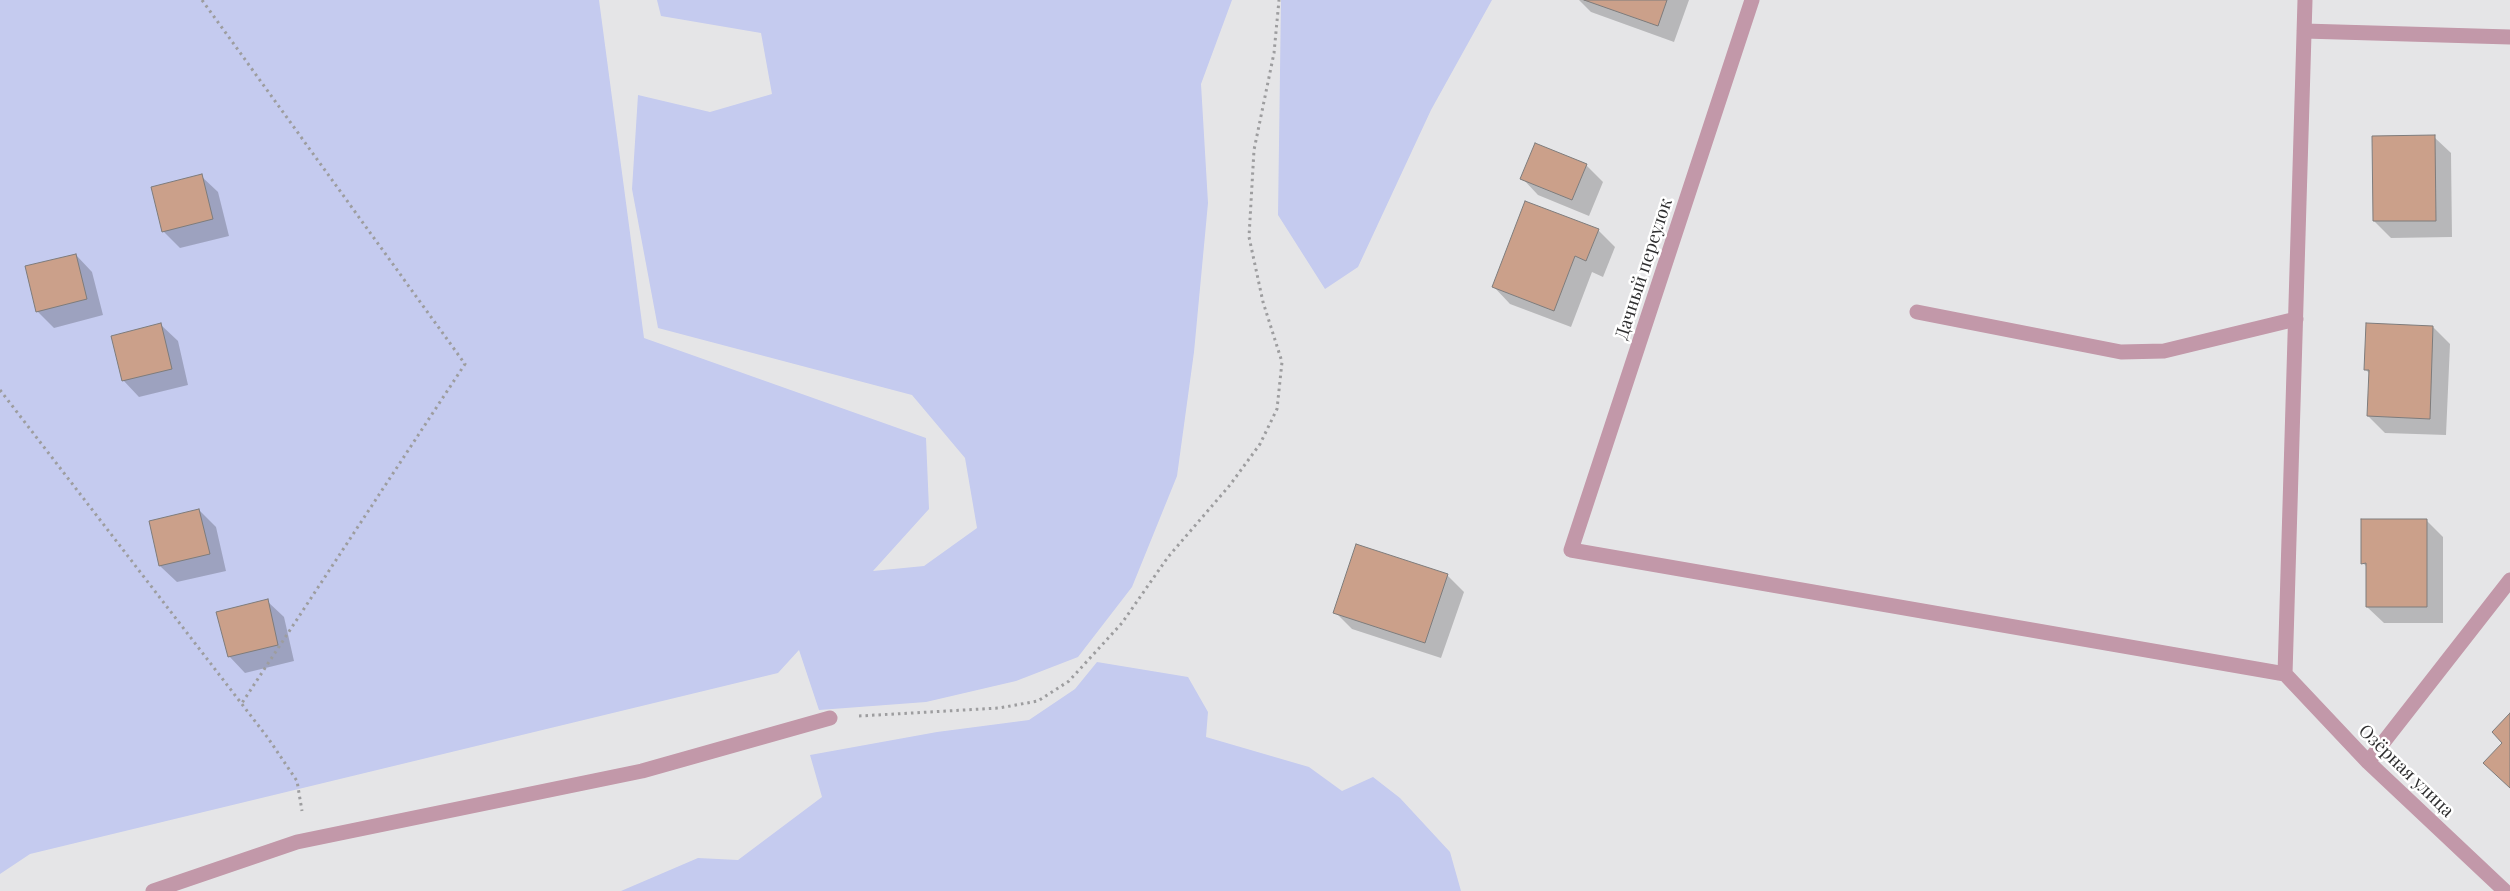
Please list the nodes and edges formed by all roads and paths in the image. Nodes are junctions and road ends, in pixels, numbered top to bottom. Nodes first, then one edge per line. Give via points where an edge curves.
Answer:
1 (202, 0) edge
2 (1279, 0) edge
3 (1752, 0) edge
4 (2305, 0) edge
5 (2304, 31) junction
6 (2510, 37) edge
7 (1918, 312) dead end
8 (2296, 319) junction
9 (0, 390) edge
10 (2510, 580) edge
11 (2286, 674) junction
12 (242, 703) junction
13 (830, 718) joint
14 (2368, 762) junction
15 (297, 842) junction
16 (153, 891) edge
17 (2505, 891) edge

1 - 12 path via 466,364
2 - 13 path via 1274,53 1254,150 1249,237 1263,302 1282,362 1277,409 1260,444 1230,485 1168,557 1122,623 1069,681 1038,701 999,708
3 - 11 street, Дачный переулок via 1571,550
4 - 5 street
5 - 6 street
5 - 8 street
7 - 8 street via 2121,352 2164,351
8 - 11 street
9 - 12 path
10 - 14 street
11 - 14 street, Озёрная улица
12 - 15 path via 297,781 302,817
13 - 15 street via 642,771
14 - 17 street, Озёрная улица
15 - 16 street

